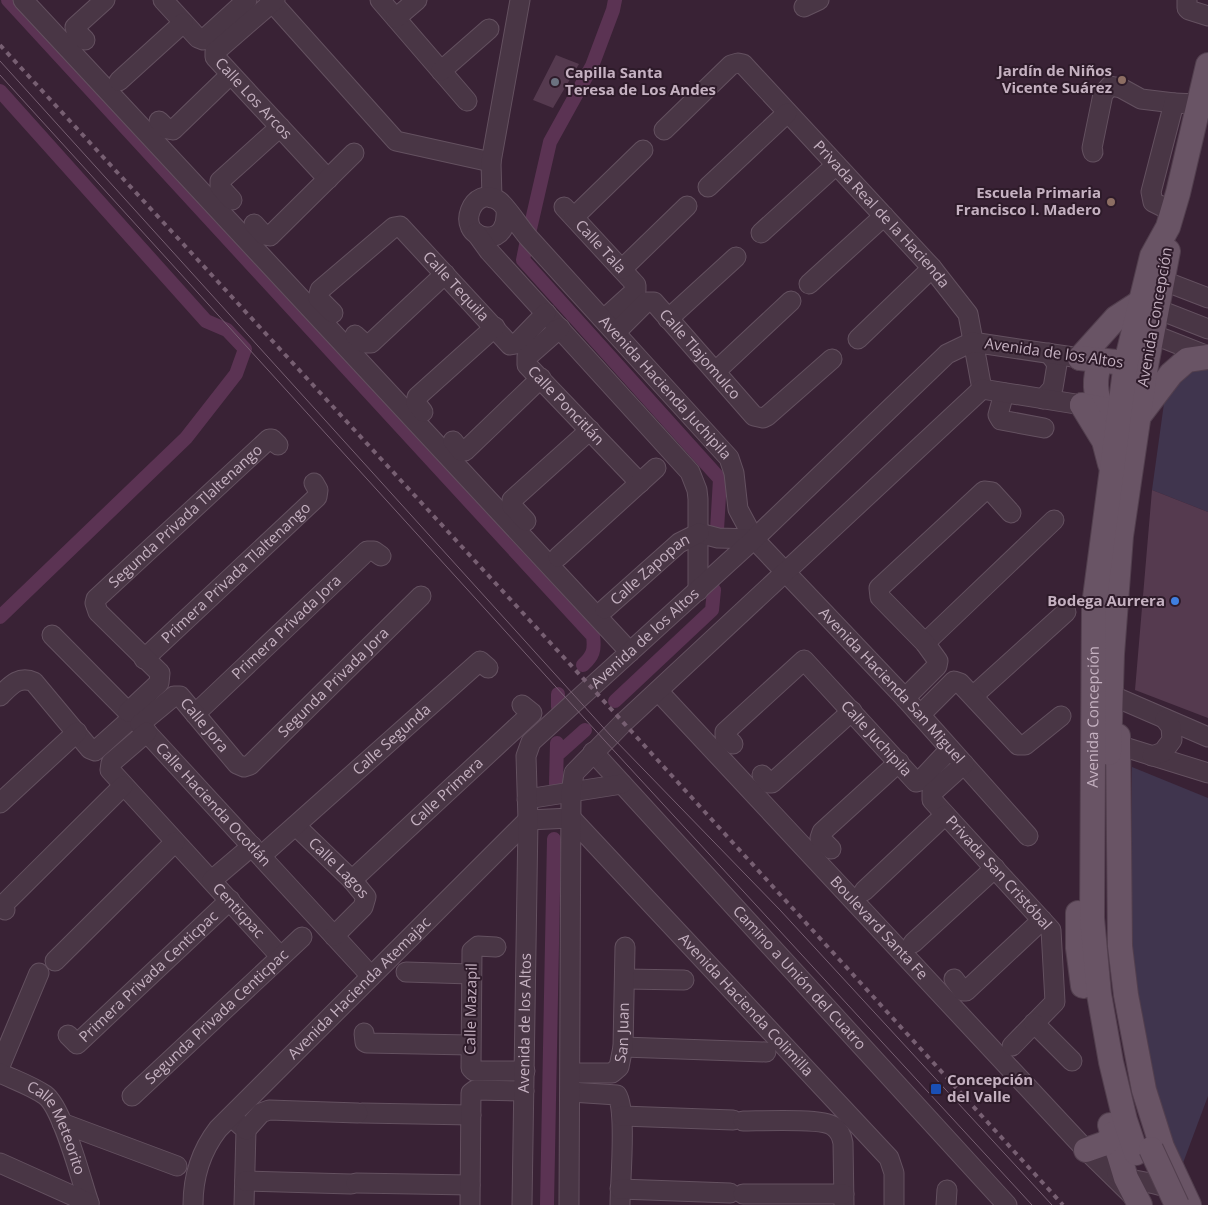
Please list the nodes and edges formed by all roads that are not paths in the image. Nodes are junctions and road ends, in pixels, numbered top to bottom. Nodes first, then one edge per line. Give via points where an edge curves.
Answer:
1 (23, 0) edge
2 (105, 0) edge
3 (163, 0) edge
4 (247, 0) edge
5 (380, 0) edge
6 (417, 0) edge
7 (520, 0) edge
8 (1187, 0) edge
9 (272, 1) edge
10 (1208, 16) edge
11 (396, 18) junction
12 (183, 23) junction
13 (488, 29) dead end
14 (85, 40) dead end
15 (441, 71) junction
16 (230, 75) junction
17 (1207, 76) edge
18 (119, 81) dead end
19 (468, 102) dead end
20 (1174, 102) junction
21 (1198, 104) junction
22 (787, 113) junction
23 (158, 121) dead end
24 (280, 128) junction
25 (664, 130) dead end
26 (643, 150) dead end
27 (1093, 152) dead end
28 (354, 153) dead end
29 (491, 162) junction
30 (836, 165) junction
31 (328, 179) junction
32 (708, 187) dead end
33 (492, 198) junction
34 (232, 200) dead end
35 (686, 206) dead end
36 (506, 211) junction
37 (884, 216) junction
38 (1170, 220) junction
39 (254, 224) dead end
40 (476, 233) junction
41 (762, 233) dead end
42 (736, 257) dead end
43 (932, 268) junction
44 (622, 269) junction
45 (445, 274) junction
46 (1155, 278) junction
47 (809, 284) dead end
48 (1208, 298) edge
49 (791, 301) dead end
50 (1148, 306) junction
51 (333, 313) dead end
52 (546, 313) junction
53 (668, 319) junction
54 (610, 326) junction
55 (495, 327) junction
56 (560, 328) junction
57 (1208, 329) edge
58 (1143, 331) junction
59 (355, 334) dead end
60 (858, 339) dead end
61 (972, 342) junction
62 (1048, 353) junction
63 (1208, 356) edge
64 (832, 358) dead end
65 (1091, 359) junction
66 (1136, 364) junction
67 (716, 371) junction
68 (541, 378) junction
69 (982, 389) junction
70 (1004, 392) junction
71 (1043, 399) junction
72 (1111, 411) junction
73 (424, 412) dead end
74 (1044, 428) dead end
75 (590, 430) junction
76 (453, 441) dead end
77 (278, 445) dead end
78 (656, 468) dead end
79 (1112, 471) junction
80 (314, 482) dead end
81 (640, 483) junction
82 (1011, 513) dead end
83 (1054, 520) dead end
84 (526, 521) dead end
85 (699, 533) junction
86 (754, 540) junction
87 (381, 556) dead end
88 (558, 557) dead end
89 (786, 572) junction
90 (698, 591) junction
91 (421, 596) dead end
92 (1105, 606) junction
93 (605, 609) dead end
94 (1066, 612) dead end
95 (52, 635) dead end
96 (925, 643) junction
97 (630, 652) junction
98 (144, 658) junction
99 (488, 668) dead end
100 (658, 691) junction
101 (0, 696) edge
102 (973, 696) junction
103 (905, 698) junction
104 (1120, 698) junction
105 (522, 705) dead end
106 (852, 711) junction
107 (196, 714) junction
108 (920, 715) junction
109 (1061, 716) dead end
110 (1165, 719) junction
111 (137, 721) junction
112 (77, 732) junction
113 (1208, 737) edge
114 (733, 744) dead end
115 (1118, 745) junction
116 (950, 750) junction
117 (593, 752) junction
118 (1152, 756) junction
119 (899, 762) junction
120 (964, 764) junction
121 (244, 767) joint
122 (1208, 773) edge
123 (762, 775) dead end
124 (622, 784) junction
125 (123, 786) junction
126 (571, 793) junction
127 (527, 798) junction
128 (0, 803) edge
129 (945, 815) junction
130 (571, 818) junction
131 (528, 820) junction
132 (296, 826) junction
133 (1028, 836) dead end
134 (175, 842) junction
135 (831, 849) dead end
136 (256, 851) junction
137 (995, 868) junction
138 (212, 880) junction
139 (352, 880) junction
140 (864, 891) dead end
141 (230, 900) junction
142 (5, 910) dead end
143 (1042, 920) junction
144 (334, 936) junction
145 (302, 937) dead end
146 (913, 943) dead end
147 (496, 947) dead end
148 (625, 947) dead end
149 (280, 956) junction
150 (55, 961) dead end
151 (406, 972) dead end
152 (39, 973) dead end
153 (471, 974) junction
154 (371, 976) junction
155 (625, 979) junction
156 (954, 979) dead end
157 (684, 980) dead end
158 (1034, 1024) junction
159 (364, 1033) dead end
160 (68, 1035) dead end
161 (470, 1045) junction
162 (1012, 1046) dead end
163 (623, 1047) junction
164 (766, 1052) dead end
165 (1072, 1061) dead end
166 (0, 1066) edge
167 (525, 1071) junction
168 (0, 1073) edge
169 (571, 1073) junction
170 (524, 1091) junction
171 (571, 1092) junction
172 (132, 1096) dead end
173 (472, 1115) junction
174 (230, 1116) junction
175 (622, 1116) junction
176 (62, 1123) junction
177 (246, 1130) junction
178 (1113, 1134) junction
179 (1144, 1151) junction
180 (1093, 1158) junction
181 (0, 1163) edge
182 (177, 1166) dead end
183 (1126, 1178) junction
184 (245, 1181) junction
185 (470, 1185) junction
186 (620, 1197) edge
187 (844, 1200) edge
188 (88, 1204) edge
189 (1146, 1204) edge
190 (1187, 1204) edge
191 (193, 1205) edge
192 (244, 1205) edge
193 (470, 1205) edge
194 (522, 1205) edge
195 (569, 1205) edge
196 (894, 1205) edge
197 (1007, 1205) edge

1 - 97 street
2 - 14 street via 75,27
3 - 12 street
4 - 12 street via 205,40 198,38
5 - 11 street
6 - 11 street
7 - 29 street
8 - 10 street via 1189,10
9 - 16 street, Calle Los Arcos via 214,53
9 - 29 street via 396,141
11 - 15 street
12 - 18 street
13 - 15 street
15 - 19 street
16 - 23 street via 174,130 168,130
16 - 24 street, Calle Los Arcos
17 - 21 main road, Avenida Concepción
20 - 21 street
20 - 27 street via 1141,99 1110,86 1103,94
20 - 38 street via 1151,196
21 - 38 main road, Avenida Concepción
22 - 25 street, Privada Real de la Hacienda via 738,62 731,65
22 - 30 street, Privada Real de la Hacienda
22 - 32 street
24 - 31 street, Calle Los Arcos
24 - 34 street via 220,181 220,187
26 - 44 street, Calle Tala via 569,212
28 - 31 street
29 - 33 street
30 - 37 street, Privada Real de la Hacienda
30 - 41 street
31 - 39 street via 270,236 264,235
33 - 36 street via 501,202
33 - 40 street via 476,200 470,208 470,227
35 - 44 street
36 - 40 street via 507,222 503,230 487,237
36 - 54 street, Avenida Hacienda Juchipila
37 - 43 street, Privada Real de la Hacienda
37 - 47 street
38 - 46 main road, Avenida Concepción via 1152,256
40 - 52 street
42 - 53 street
43 - 60 street
43 - 61 street, Privada Real de la Hacienda via 968,314
44 - 54 street, Calle Tala via 637,287
45 - 51 street, Calle Tequila via 400,226 394,227 320,290 318,298
45 - 55 street, Calle Tequila
45 - 59 street via 371,344 362,342
46 - 48 street
46 - 50 main road, Avenida Concepción
49 - 67 street
50 - 57 street
50 - 58 main road, Avenida Concepción
50 - 65 main road via 1116,318
52 - 55 street, Calle Tequila via 512,346
52 - 56 street
53 - 54 street, Calle Tlajomulco via 654,302 648,301
53 - 67 street, Calle Tlajomulco
54 - 86 street, Avenida Hacienda Juchipila via 729,458 738,509
55 - 73 street via 417,397 416,403
56 - 68 street, Calle Poncitlán via 526,360
56 - 85 street via 690,472 697,490
58 - 63 street
58 - 66 main road, Avenida Concepción
61 - 62 street, Avenida de los Altos
61 - 69 street, Privada Real de la Hacienda
61 - 86 street, Avenida de los Altos via 947,354
62 - 65 street, Avenida de los Altos
62 - 71 street via 1057,364 1053,388
63 - 72 main road via 1187,360 1171,374
64 - 67 street, Calle Tlajomulco via 763,418 754,416
65 - 66 main road, Avenida de los Altos
65 - 72 main road via 1096,371 1097,400
66 - 72 main road, Avenida Concepción
68 - 75 street, Calle Poncitlán
68 - 76 street via 465,451 461,451
69 - 70 street
69 - 89 street
70 - 71 street
70 - 74 street via 998,415 1001,420
71 - 72 street
72 - 79 main road, Avenida Concepción
72 - 79 main road via 1104,441
72 - 92 main road, Avenida Concepción via 1121,536
75 - 81 street, Calle Poncitlán
75 - 84 street via 512,500 512,506
77 - 98 street, Segunda Privada Tlaltenango via 269,439 98,596 95,603 98,612
78 - 81 street
79 - 92 main road, Avenida Concepción
80 - 98 street, Primera Privada Tlaltenango via 317,497
81 - 88 street
82 - 96 street via 992,492 984,491 879,588 878,594
83 - 96 street
85 - 86 street via 718,538
85 - 90 street
85 - 93 street, Calle Zapopan via 680,542
86 - 89 street, Avenida Hacienda San Miguel
86 - 90 street, Avenida de los Altos
87 - 107 street, Primera Privada Jora via 367,551
89 - 100 street
89 - 103 street, Avenida Hacienda San Miguel
90 - 97 street, Avenida de los Altos
91 - 121 street, Segunda Privada Jora via 255,761
92 - 104 main road via 1122,657
92 - 178 main road via 1082,652 1077,734 1078,948 1098,1080
92 - 179 main road, Avenida Concepción via 1092,918 1099,994 1111,1062 1124,1120
94 - 102 street
95 - 111 street, Calle Hacienda Ocotlán
96 - 103 street via 938,659 938,664
97 - 127 street, Avenida de los Altos via 531,742 526,756
98 - 111 street via 160,673 160,681
99 - 132 street, Calle Segunda via 480,660
100 - 117 street
100 - 180 street, Boulevard Santa Fe
101 - 112 street via 13,683 23,679 34,682
102 - 108 street via 953,681
102 - 109 street via 1020,746
103 - 108 street, Avenida Hacienda San Miguel
104 - 110 street
104 - 115 main road
105 - 139 street, Calle Primera via 532,713
106 - 114 street, Calle Juchipila via 804,660 725,732
106 - 119 street, Calle Juchipila
106 - 123 street via 772,784
107 - 111 street, Calle Jora via 181,697 174,696
107 - 121 street, Calle Jora via 237,764
108 - 116 street, Avenida Hacienda San Miguel
110 - 113 street
110 - 118 street via 1171,727 1172,740 1163,752
111 - 112 street via 97,751 90,749
111 - 125 street via 110,765 110,770
111 - 136 street, Calle Hacienda Ocotlán
112 - 128 street
115 - 118 street
115 - 190 main road via 1120,946 1126,995 1144,1090 1162,1147
116 - 119 street, Calle Juchipila via 919,782
116 - 120 street, Avenida Hacienda San Miguel
117 - 124 street, Camino a Unión del Cuatro
117 - 126 street via 574,773
118 - 122 street
119 - 135 street via 822,832 820,838
120 - 129 street, Privada San Cristóbal via 932,793 932,800
120 - 133 street, Avenida Hacienda San Miguel
124 - 126 street
124 - 197 street, Camino a Unión del Cuatro
125 - 134 street
125 - 142 street via 2,907
126 - 127 street
126 - 130 street
127 - 131 street, Avenida de los Altos
129 - 137 street, Privada San Cristóbal
129 - 140 street
130 - 131 street
130 - 169 street
130 - 196 street, Avenida Hacienda Colimilla via 889,1158 894,1173
131 - 154 street, Avenida Hacienda Atemajac
131 - 167 street, Avenida de los Altos
132 - 136 street, Centicpac
132 - 139 street, Calle Lagos
134 - 138 street
134 - 150 street
136 - 138 street, Centicpac
136 - 144 street, Calle Hacienda Ocotlán
137 - 143 street, Privada San Cristóbal
137 - 146 street
138 - 141 street, Centicpac
139 - 144 street, Calle Lagos via 366,897 365,904
141 - 149 street, Centicpac
141 - 160 street, Primera Privada Centicpac via 77,1044
143 - 156 street via 966,991
143 - 158 street, Privada San Cristóbal via 1051,930 1056,998
144 - 154 street, Calle Hacienda Ocotlán
145 - 149 street, Segunda Privada Centicpac
147 - 153 street, Calle Mazapil via 474,946
148 - 155 street, San Juan
149 - 172 street, Segunda Privada Centicpac
151 - 153 street
152 - 166 street
153 - 161 street, Calle Mazapil
154 - 174 street, Avenida Hacienda Atemajac
155 - 157 street
155 - 163 street, San Juan
158 - 162 street, Privada San Cristóbal
158 - 165 street
159 - 161 street via 367,1043
161 - 167 street, Calle Mazapil via 472,1070
163 - 164 street
163 - 169 street, San Juan via 620,1064 614,1072
167 - 170 street, Avenida de los Altos
168 - 176 street, Calle Meteorito via 46,1096
169 - 171 street
170 - 173 street via 473,1091 470,1096
170 - 194 street, Avenida de los Altos
171 - 175 street via 617,1094
171 - 195 street
173 - 177 street via 269,1110 260,1113
173 - 185 street
174 - 177 street
174 - 191 street, Avenida Hacienda Atemajac via 206,1144 200,1160
175 - 186 street
175 - 187 street via 827,1124 837,1130 843,1143
176 - 182 street
176 - 188 street, Calle Meteorito
177 - 184 street
178 - 180 main road
178 - 183 main road
179 - 189 main road, Avenida Concepción
179 - 190 main road, Avenida Concepción, bridge
180 - 183 street, Boulevard Santa Fe
180 - 189 street, Boulevard Santa Fe
181 - 188 street
183 - 189 main road
183 - 190 street, Boulevard Santa Fe via 1156,1182 1173,1190
184 - 185 street
184 - 192 street
185 - 193 street
186 - 187 street via 737,1193

